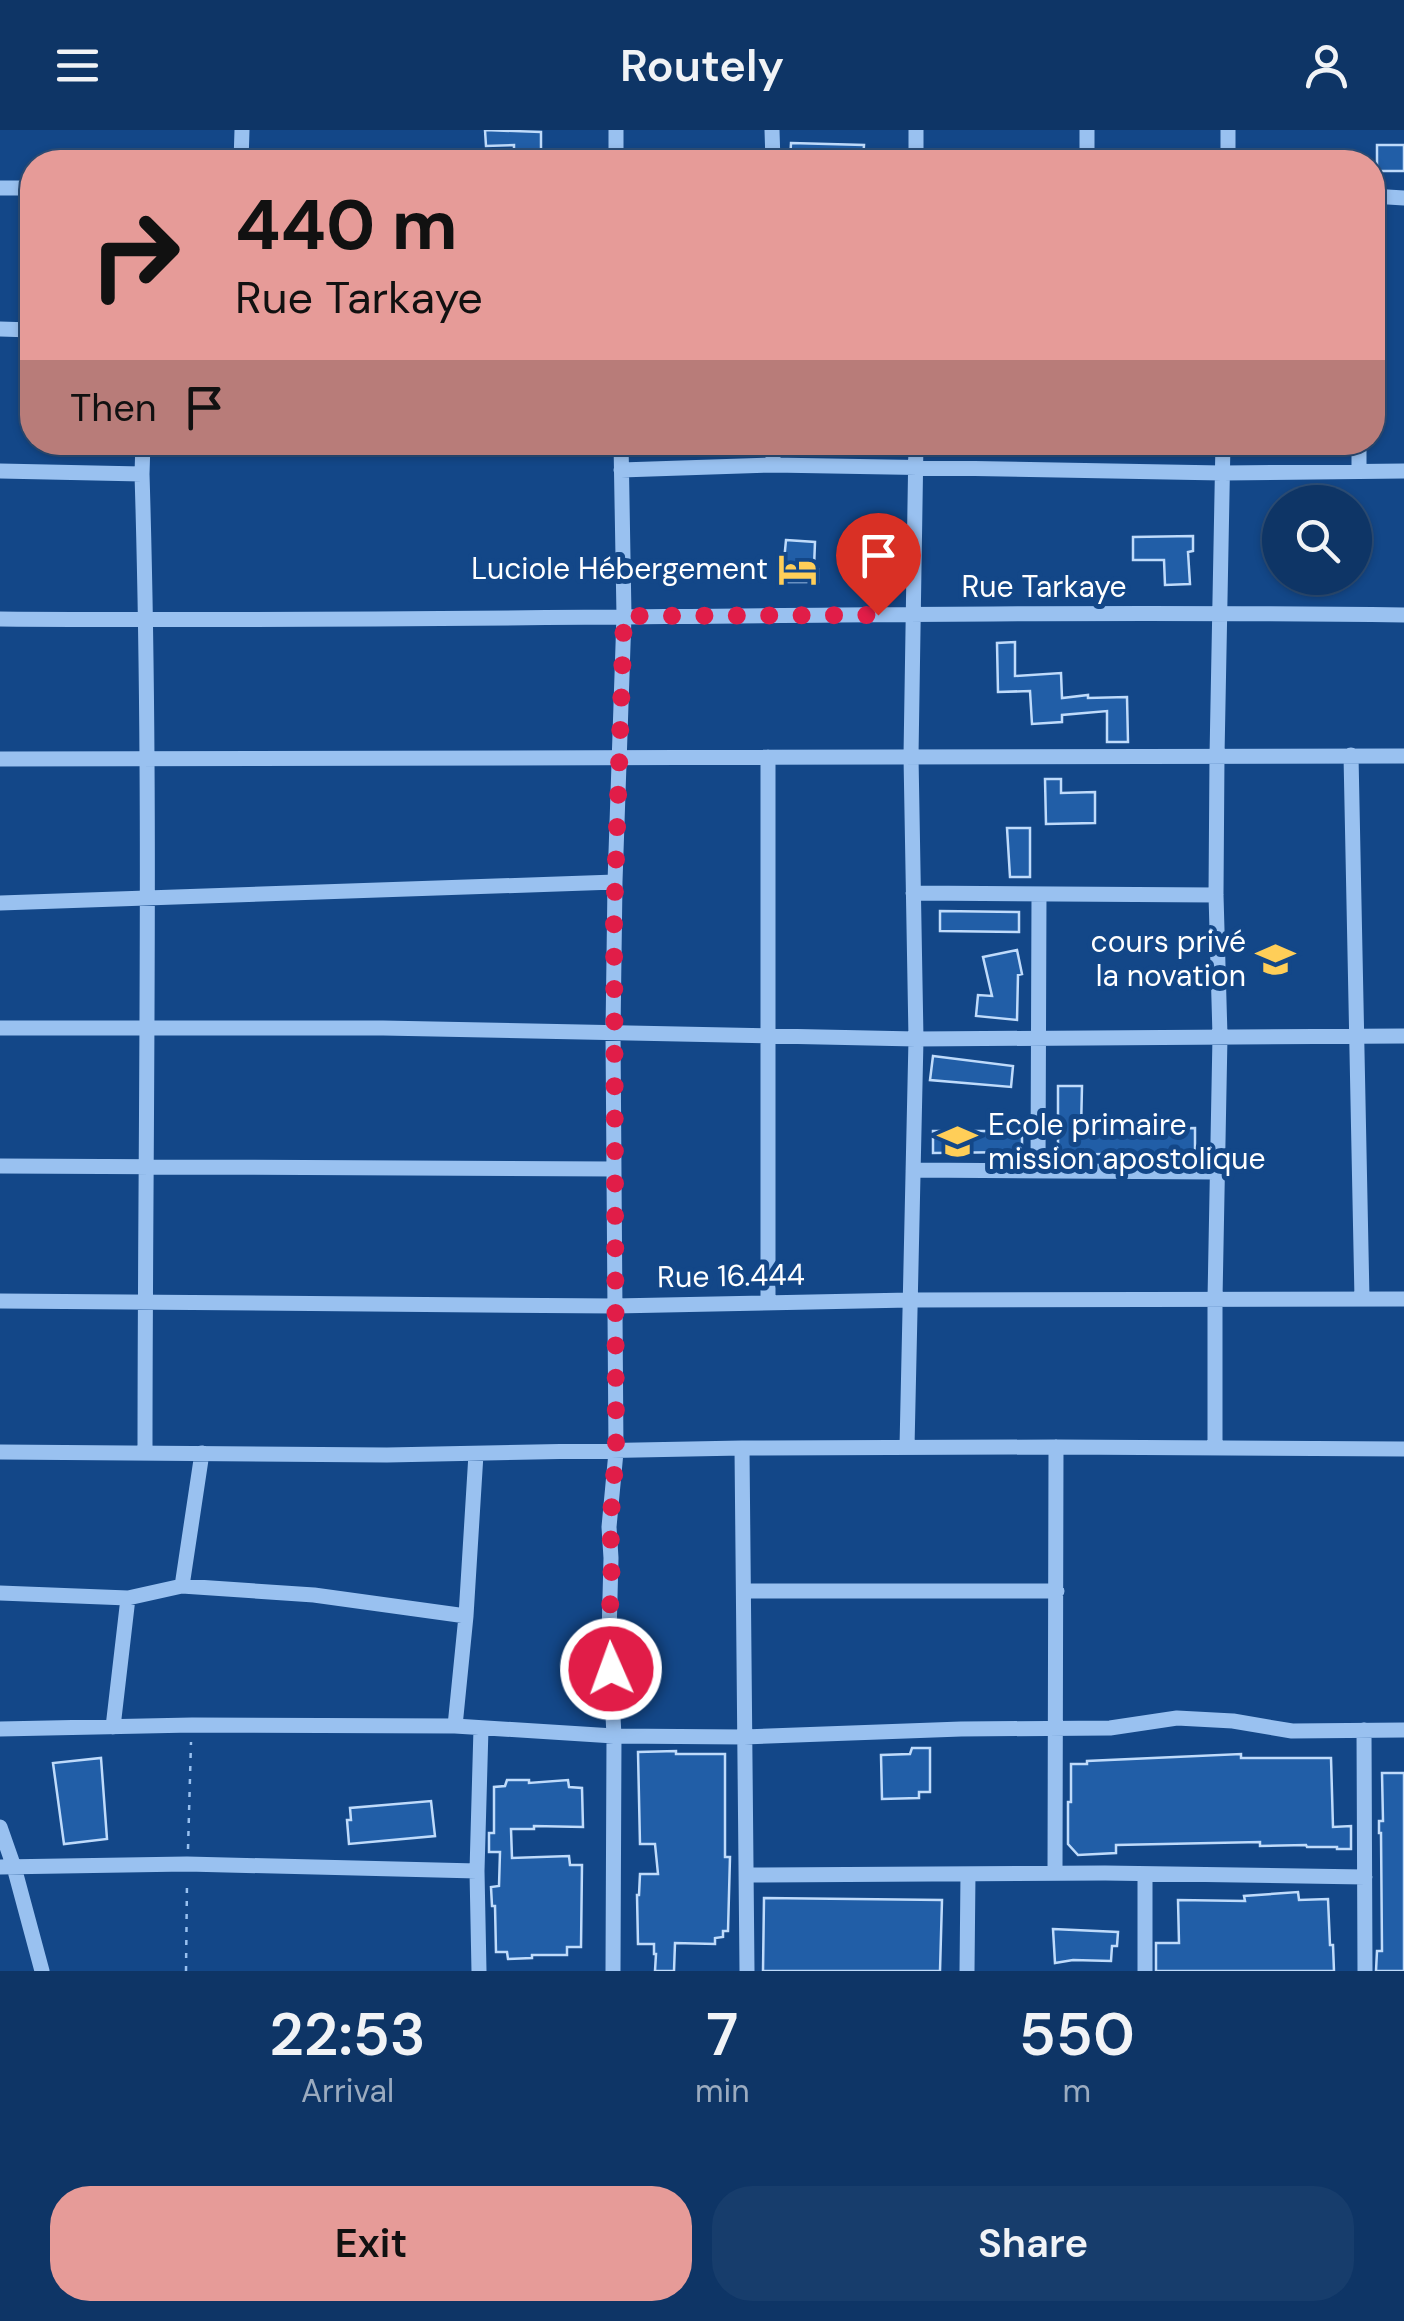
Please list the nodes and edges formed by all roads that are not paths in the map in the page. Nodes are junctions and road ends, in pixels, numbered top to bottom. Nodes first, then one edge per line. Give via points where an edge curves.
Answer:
1 (143, 455) edge
2 (621, 455) edge
3 (773, 455) edge
4 (916, 455) edge
5 (1223, 455) edge
6 (1359, 455) edge
7 (773, 465) junction
8 (916, 468) junction
9 (622, 470) junction
10 (1359, 471) junction
11 (1404, 471) edge
12 (0, 472) edge
13 (1222, 473) junction
14 (142, 474) junction
15 (1220, 614) junction
16 (914, 615) junction
17 (1404, 615) edge
18 (624, 616) junction
19 (0, 619) edge
20 (147, 620) junction
21 (1351, 755) junction
22 (911, 756) junction
23 (1216, 756) junction
24 (1404, 756) edge
25 (768, 757) junction
26 (620, 758) junction
27 (0, 759) edge
28 (146, 759) junction
29 (615, 882) junction
30 (914, 894) junction
31 (1039, 894) junction
32 (1216, 895) junction
33 (148, 898) junction
34 (0, 903) edge
35 (0, 1028) edge
36 (148, 1028) junction
37 (613, 1032) junction
38 (767, 1035) junction
39 (1220, 1036) junction
40 (1357, 1036) junction
41 (1404, 1036) edge
42 (916, 1038) junction
43 (1038, 1038) junction
44 (0, 1166) edge
45 (145, 1167) junction
46 (614, 1169) junction
47 (913, 1170) junction
48 (1038, 1171) junction
49 (1218, 1172) junction
50 (1214, 1299) junction
51 (1362, 1299) junction
52 (1404, 1299) edge
53 (910, 1300) junction
54 (0, 1301) edge
55 (145, 1302) junction
56 (768, 1302) junction
57 (615, 1306) junction
58 (907, 1447) junction
59 (1056, 1447) junction
60 (742, 1448) junction
61 (1215, 1448) junction
62 (1404, 1449) edge
63 (0, 1452) edge
64 (145, 1452) junction
65 (616, 1452) junction
66 (202, 1453) junction
67 (476, 1454) junction
68 (182, 1586) junction
69 (744, 1591) junction
70 (1057, 1591) junction
71 (0, 1593) edge
72 (128, 1598) junction
73 (466, 1616) junction
74 (455, 1726) junction
75 (114, 1727) junction
76 (0, 1728) edge
77 (481, 1728) junction
78 (1056, 1729) junction
79 (1364, 1730) junction
80 (1404, 1730) edge
81 (614, 1736) junction
82 (744, 1737) junction
83 (0, 1827) edge
84 (7, 1867) edge
85 (477, 1871) junction
86 (968, 1874) junction
87 (1055, 1874) junction
88 (1145, 1874) junction
89 (746, 1875) junction
90 (1364, 1877) junction
91 (42, 1971) edge
92 (479, 1971) edge
93 (613, 1971) edge
94 (747, 1971) edge
95 (967, 1971) edge
96 (1145, 1971) edge
97 (1365, 1971) edge

1 - 14 street
2 - 9 street
3 - 7 street
4 - 8 street
5 - 13 street
6 - 10 street
7 - 8 street
7 - 9 street
8 - 13 street
8 - 16 street
9 - 18 street
10 - 11 street
10 - 13 street
12 - 14 street
13 - 15 street
14 - 20 street
15 - 16 street, Rue Tarkaye
15 - 17 street, Rue Tarkaye
15 - 23 street
16 - 18 street, Rue Tarkaye
16 - 22 street
18 - 20 street, Rue Tarkaye
18 - 26 street
19 - 20 street, Rue Tarkaye
20 - 28 street
21 - 23 street
21 - 24 street
21 - 40 street
22 - 23 street
22 - 25 street
22 - 30 street
23 - 32 street
25 - 26 street
25 - 38 street
26 - 28 street
26 - 29 street
27 - 28 street
28 - 33 street
29 - 33 street
29 - 37 street
30 - 31 street
30 - 42 street
31 - 32 street
31 - 43 street
32 - 39 street
33 - 34 street
33 - 36 street
35 - 36 street
36 - 37 street
36 - 45 street
37 - 38 street
37 - 46 street
38 - 42 street
38 - 56 street
39 - 40 street
39 - 43 street
39 - 49 street
40 - 41 street
40 - 51 street
42 - 43 street
42 - 47 street
43 - 48 street
44 - 45 street
45 - 46 street
45 - 55 street
46 - 57 street
47 - 48 street
47 - 53 street
48 - 49 street
49 - 50 street
50 - 51 street, Rue 16.444
50 - 53 street, Rue 16.444
50 - 61 street
51 - 52 street, Rue 16.444
53 - 56 street, Rue 16.444
53 - 58 street
54 - 55 street, Rue 16.444
55 - 57 street, Rue 16.444
55 - 64 street
56 - 57 street, Rue 16.444
57 - 65 street
58 - 59 street
58 - 60 street
59 - 61 street
59 - 70 street
60 - 65 street
60 - 69 street
61 - 62 street
63 - 64 street
64 - 66 street
65 - 67 street
65 - 81 street via 609,1636
66 - 67 street
66 - 68 street
67 - 73 street
68 - 72 street
68 - 73 street
69 - 70 street
69 - 82 street
70 - 78 street
71 - 72 street
72 - 75 street
73 - 74 street
74 - 75 street
74 - 77 street
75 - 76 street
77 - 81 street
77 - 85 street
78 - 79 street via 1178,1718
78 - 82 street
78 - 87 street
79 - 80 street
79 - 90 street
81 - 82 street
81 - 93 street
82 - 89 street
83 - 84 street
84 - 85 street
84 - 91 street
85 - 92 street
86 - 87 street
86 - 89 street
86 - 95 street
87 - 88 street
88 - 90 street
88 - 96 street
89 - 94 street
90 - 97 street

